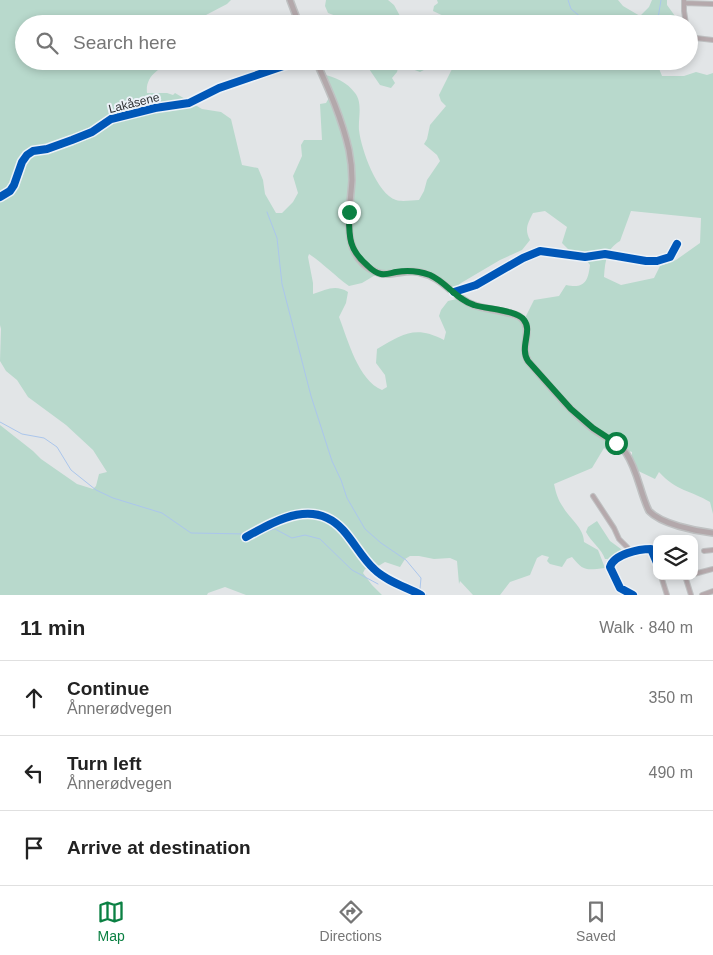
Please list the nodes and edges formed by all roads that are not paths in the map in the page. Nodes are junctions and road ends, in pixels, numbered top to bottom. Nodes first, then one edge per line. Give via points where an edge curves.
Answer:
1 (290, 0) edge
2 (684, 1) edge
3 (713, 4) edge
4 (295, 15) edge
5 (685, 15) edge
6 (698, 38) edge
7 (713, 40) edge
8 (272, 70) edge
9 (320, 70) edge
10 (0, 197) edge
11 (677, 244) dead end
12 (454, 292) junction
13 (593, 496) dead end
14 (713, 533) edge
15 (246, 537) dead end
16 (713, 550) edge
17 (704, 551) dead end
18 (632, 552) junction
19 (653, 554) edge
20 (713, 569) edge
21 (698, 573) edge
22 (662, 580) edge
23 (686, 580) edge
24 (713, 591) edge
25 (421, 595) edge
26 (633, 595) edge
27 (667, 595) edge
28 (691, 595) edge
29 (702, 595) edge

1 - 4 main road
2 - 3 street
2 - 5 street
6 - 7 street
8 - 10 street, Lakåsene via 219,88 188,103 111,119 92,132 33,151 22,162 10,191
9 - 12 main road via 339,114 349,150 352,179 349,228 353,250 378,273 417,272 436,278
11 - 12 street via 670,257 657,261 605,254 584,257 540,251 469,288
12 - 14 main road via 469,303 518,315 524,320 527,328 524,351 528,361 571,409 623,449 652,514 667,522
13 - 18 street via 619,539
15 - 25 street via 288,516 323,514 342,528 373,568
16 - 17 street
18 - 19 street via 651,549
18 - 26 street via 618,557 611,564 619,591
20 - 21 street
22 - 27 street
23 - 28 street
24 - 29 street

